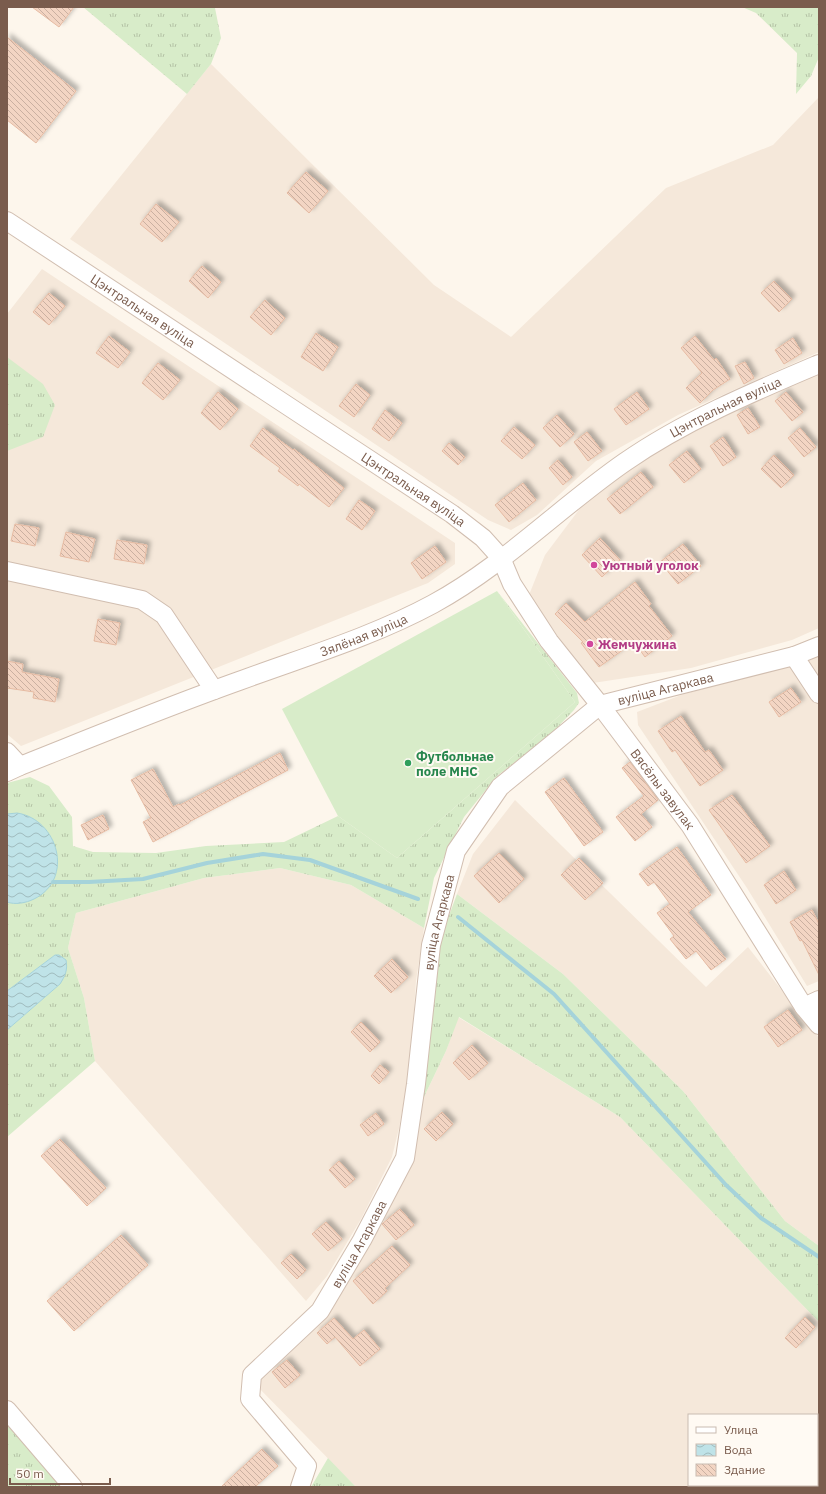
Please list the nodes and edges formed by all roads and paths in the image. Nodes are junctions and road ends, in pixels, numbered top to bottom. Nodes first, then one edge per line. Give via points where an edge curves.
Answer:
1 (7, 221) edge
2 (819, 364) edge
3 (501, 558) junction
4 (7, 571) edge
5 (819, 646) edge
6 (794, 656) junction
7 (214, 690) junction
8 (819, 694) edge
9 (600, 705) junction
10 (7, 752) edge
11 (13, 769) edge
12 (812, 1003) edge
13 (819, 1025) edge
14 (7, 1410) edge
15 (73, 1487) edge
16 (300, 1487) edge

1 - 3 street, Цэнтральная вуліца via 452,514 484,538
2 - 3 street, Цэнтральная вуліца via 721,408 655,443 601,479
3 - 7 street, Зялёная вуліца via 457,589 408,617
3 - 9 street, Вясёлы завулак via 512,584 549,641
4 - 7 street via 142,600 164,615
5 - 6 street, вуліца Агаркава
6 - 8 street
6 - 9 street, вуліца Агаркава
7 - 11 street, Зялёная вуліца
9 - 12 street, Вясёлы завулак via 690,825
9 - 16 street, вуліца Агаркава via 500,787 456,851 431,945 405,1158 362,1240 320,1311 252,1375 250,1398 307,1466
10 - 11 street, Зялёная вуліца
12 - 13 street, Вясёлы завулак
14 - 15 street

